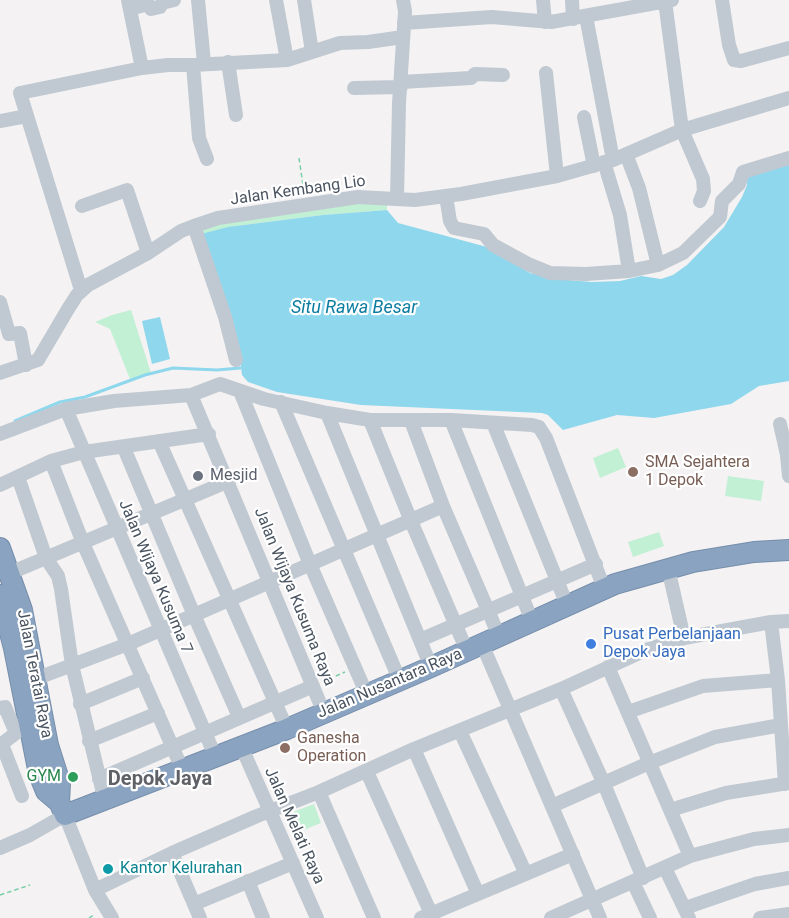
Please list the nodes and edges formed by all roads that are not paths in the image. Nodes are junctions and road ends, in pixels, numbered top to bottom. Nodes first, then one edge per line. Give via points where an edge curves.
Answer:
1 (174, 0) edge
2 (198, 0) edge
3 (276, 0) edge
4 (304, 0) edge
5 (403, 0) edge
6 (543, 0) edge
7 (572, 0) edge
8 (722, 0) edge
9 (668, 1) edge
10 (129, 5) edge
11 (580, 17) junction
12 (545, 22) junction
13 (404, 30) junction
14 (789, 48) edge
15 (312, 52) junction
16 (287, 60) junction
17 (228, 62) junction
18 (199, 64) junction
19 (142, 68) junction
20 (546, 73) dead end
21 (503, 75) dead end
22 (401, 84) junction
23 (354, 87) dead end
24 (789, 98) edge
25 (236, 115) dead end
26 (27, 116) junction
27 (584, 117) dead end
28 (0, 122) edge
29 (682, 130) junction
30 (626, 154) junction
31 (789, 158) edge
32 (207, 159) dead end
33 (604, 163) junction
34 (557, 176) junction
35 (446, 196) junction
36 (397, 199) junction
37 (700, 201) dead end
38 (82, 206) dead end
39 (194, 226) junction
40 (148, 253) junction
41 (658, 265) junction
42 (629, 271) junction
43 (81, 290) junction
44 (0, 302) edge
45 (236, 360) dead end
46 (26, 365) junction
47 (0, 373) edge
48 (240, 391) junction
49 (191, 394) junction
50 (281, 402) junction
51 (66, 408) junction
52 (327, 413) junction
53 (370, 420) junction
54 (450, 420) junction
55 (411, 421) junction
56 (493, 423) junction
57 (780, 424) dead end
58 (0, 434) edge
59 (209, 434) junction
60 (159, 441) junction
61 (124, 447) junction
62 (84, 452) junction
63 (51, 461) junction
64 (789, 476) edge
65 (18, 477) junction
66 (229, 482) junction
67 (0, 485) edge
68 (185, 499) junction
69 (443, 506) junction
70 (152, 513) junction
71 (411, 521) junction
72 (117, 528) junction
73 (378, 535) junction
74 (83, 543) junction
75 (0, 548) edge
76 (343, 550) junction
77 (789, 550) edge
78 (46, 558) junction
79 (310, 564) junction
80 (596, 564) junction
81 (668, 568) junction
82 (10, 573) junction
83 (271, 581) junction
84 (557, 581) junction
85 (604, 588) junction
86 (0, 595) edge
87 (522, 595) junction
88 (230, 600) junction
89 (567, 605) junction
90 (488, 609) junction
91 (194, 615) junction
92 (532, 621) junction
93 (789, 621) edge
94 (771, 622) junction
95 (455, 624) junction
96 (160, 630) junction
97 (684, 638) junction
98 (420, 640) junction
99 (482, 644) junction
100 (128, 645) junction
101 (72, 665) junction
102 (431, 667) junction
103 (608, 667) junction
104 (143, 678) junction
105 (35, 679) junction
106 (778, 680) junction
107 (400, 681) junction
108 (313, 686) junction
109 (561, 689) junction
110 (367, 695) junction
111 (274, 702) junction
112 (80, 704) junction
113 (0, 708) edge
114 (510, 710) junction
115 (628, 712) junction
116 (158, 713) junction
117 (324, 713) junction
118 (240, 717) junction
119 (781, 724) junction
120 (287, 729) junction
121 (460, 731) junction
122 (204, 732) junction
123 (89, 741) junction
124 (172, 746) junction
125 (242, 747) junction
126 (414, 749) junction
127 (216, 758) junction
128 (649, 763) junction
129 (183, 771) junction
130 (367, 772) junction
131 (99, 779) junction
132 (604, 784) junction
133 (787, 784) edge
134 (319, 792) junction
135 (21, 796) dead end
136 (105, 801) junction
137 (552, 806) junction
138 (62, 809) junction
139 (670, 810) junction
140 (269, 812) junction
141 (789, 835) edge
142 (0, 848) edge
143 (172, 853) junction
144 (573, 854) junction
145 (690, 856) junction
146 (293, 862) junction
147 (665, 868) junction
148 (526, 874) junction
149 (789, 878) edge
150 (638, 880) junction
151 (248, 881) junction
152 (95, 890) junction
153 (478, 894) junction
154 (595, 899) junction
155 (194, 904) junction
156 (687, 913) edge
157 (789, 914) edge
158 (429, 917) edge
159 (112, 918) edge
160 (201, 918) edge
161 (263, 918) edge
162 (317, 918) edge
163 (374, 918) edge
164 (553, 918) edge
165 (600, 918) edge
166 (650, 918) edge
167 (760, 918) edge

1 - 10 street via 151,9 148,4
2 - 18 street
3 - 16 street
4 - 15 street
5 - 13 street
6 - 12 street
7 - 11 street
8 - 14 street via 734,60
9 - 11 street
9 - 29 street
10 - 19 street
11 - 12 street
11 - 33 street
12 - 13 street via 492,17
13 - 15 street via 368,42 340,43
13 - 22 street
15 - 16 street
16 - 17 street
17 - 18 street
17 - 25 street
18 - 19 street
18 - 32 street via 199,138
19 - 26 street via 20,93
20 - 34 street
21 - 22 street via 475,74 471,78
22 - 23 street
22 - 36 street
24 - 29 street, Jalan Kembang Lio
26 - 28 street
26 - 43 street
27 - 33 street
29 - 30 street, Jalan Kembang Lio
29 - 37 street via 702,179 704,191
30 - 33 street, Jalan Kembang Lio
30 - 41 street via 639,188
31 - 41 street via 743,172 739,184 722,201 720,217 682,253
33 - 34 street, Jalan Kembang Lio
33 - 42 street via 620,215
34 - 35 street, Jalan Kembang Lio
35 - 36 street, Jalan Kembang Lio
35 - 42 street via 454,228 484,234 501,251 534,267 550,273
36 - 39 street, Jalan Kembang Lio via 363,196 218,218
38 - 40 street via 127,190
39 - 40 street, Jalan Kembang Lio
39 - 45 street
40 - 43 street, Jalan Kembang Lio
41 - 42 street
43 - 46 street, Jalan Kembang Lio via 41,356
44 - 46 street via 9,334 20,333
46 - 47 street, Jalan Kembang Lio
48 - 49 street via 220,384
48 - 50 street
48 - 79 street
49 - 51 street
49 - 59 street, Jalan Wijaya Kusuma Raya
50 - 52 street
50 - 76 street
51 - 58 street
51 - 62 street, Jalan Wijaya Kusuma 7
52 - 53 street
52 - 73 street
53 - 55 street
53 - 71 street
54 - 55 street
54 - 56 street
54 - 87 street
55 - 69 street
56 - 80 street via 532,424 542,431
56 - 84 street
57 - 64 street
59 - 60 street
59 - 66 street, Jalan Wijaya Kusuma Raya
60 - 61 street
60 - 68 street
61 - 62 street
61 - 70 street
62 - 63 street
62 - 72 street, Jalan Wijaya Kusuma 7
63 - 65 street
63 - 74 street
65 - 67 street
65 - 78 street
66 - 68 street
66 - 83 street, Jalan Wijaya Kusuma Raya
68 - 70 street
68 - 88 street
69 - 71 street
69 - 90 street
70 - 72 street
70 - 91 street
71 - 73 street
71 - 95 street
72 - 74 street
72 - 96 street, Jalan Wijaya Kusuma 7
73 - 76 street
73 - 98 street
74 - 78 street
74 - 100 street
75 - 82 highway, Jalan Teratai Raya
76 - 79 street
76 - 107 street
77 - 81 highway, Jalan Nusantara Raya
78 - 82 street
78 - 101 street via 62,589
79 - 83 street
79 - 110 street
80 - 84 street
80 - 85 street
81 - 85 highway, Jalan Nusantara Raya
81 - 97 street
82 - 105 highway, Jalan Teratai Raya via 22,610
83 - 88 street
83 - 108 street, Jalan Wijaya Kusuma Raya
84 - 87 street
84 - 89 street
85 - 89 highway, Jalan Nusantara Raya
86 - 138 highway, Jalan Teratai Raya via 39,774 46,791
87 - 90 street
87 - 92 street
88 - 91 street
88 - 111 street
89 - 92 highway, Jalan Nusantara Raya
90 - 95 street
90 - 99 street
91 - 96 street
91 - 118 street
92 - 99 highway, Jalan Nusantara Raya
93 - 94 street
94 - 97 street
94 - 106 street
95 - 98 street
95 - 99 street
96 - 100 street
96 - 122 street, Jalan Wijaya Kusuma 7
97 - 103 street
98 - 102 street
99 - 102 highway, Jalan Nusantara Raya
99 - 114 street
100 - 101 street
100 - 104 street
101 - 105 street
101 - 112 street
102 - 107 highway, Jalan Nusantara Raya
103 - 109 street
103 - 115 street
104 - 112 street
104 - 116 street
105 - 138 highway, Jalan Teratai Raya via 60,783
106 - 115 street via 703,686
106 - 119 street
107 - 110 highway, Jalan Nusantara Raya
108 - 111 street
108 - 117 street, Jalan Wijaya Kusuma Raya
109 - 114 street
109 - 132 street
110 - 117 highway, Jalan Nusantara Raya
111 - 118 street
111 - 120 street
112 - 123 street
113 - 135 street via 5,707 16,734 3,747
114 - 121 street
114 - 137 street
115 - 128 street
116 - 123 street
116 - 124 street
117 - 120 highway, Jalan Nusantara Raya
118 - 122 street
119 - 128 street via 715,737
119 - 133 street
120 - 125 highway, Jalan Nusantara Raya
121 - 126 street
121 - 148 street
122 - 124 street
122 - 127 street, Jalan Wijaya Kusuma 7
123 - 131 street
124 - 129 street
124 - 131 street
125 - 127 highway, Jalan Nusantara Raya
125 - 140 street, Jalan Melati Raya
126 - 130 street
126 - 153 street
127 - 129 highway, Jalan Nusantara Raya
128 - 132 street
128 - 139 street
129 - 136 highway, Jalan Nusantara Raya
130 - 134 street
130 - 158 street
131 - 136 street
132 - 137 street
132 - 150 street
133 - 139 street via 726,793
134 - 140 street
134 - 163 street
136 - 138 highway, Jalan Nusantara Raya
137 - 144 street
138 - 142 street, Jalan Nusantara Raya via 30,835
138 - 152 street
139 - 145 street
140 - 143 street
140 - 146 street, Jalan Melati Raya
141 - 145 street via 754,839
143 - 152 street
143 - 155 street
144 - 148 street
144 - 154 street
145 - 147 street
146 - 151 street
146 - 162 street, Jalan Melati Raya
147 - 150 street
147 - 156 street
148 - 153 street
149 - 156 street via 755,884
150 - 154 street
150 - 166 street
151 - 155 street
151 - 161 street
152 - 159 street
153 - 158 street
154 - 164 street
154 - 165 street
155 - 160 street
157 - 167 street

